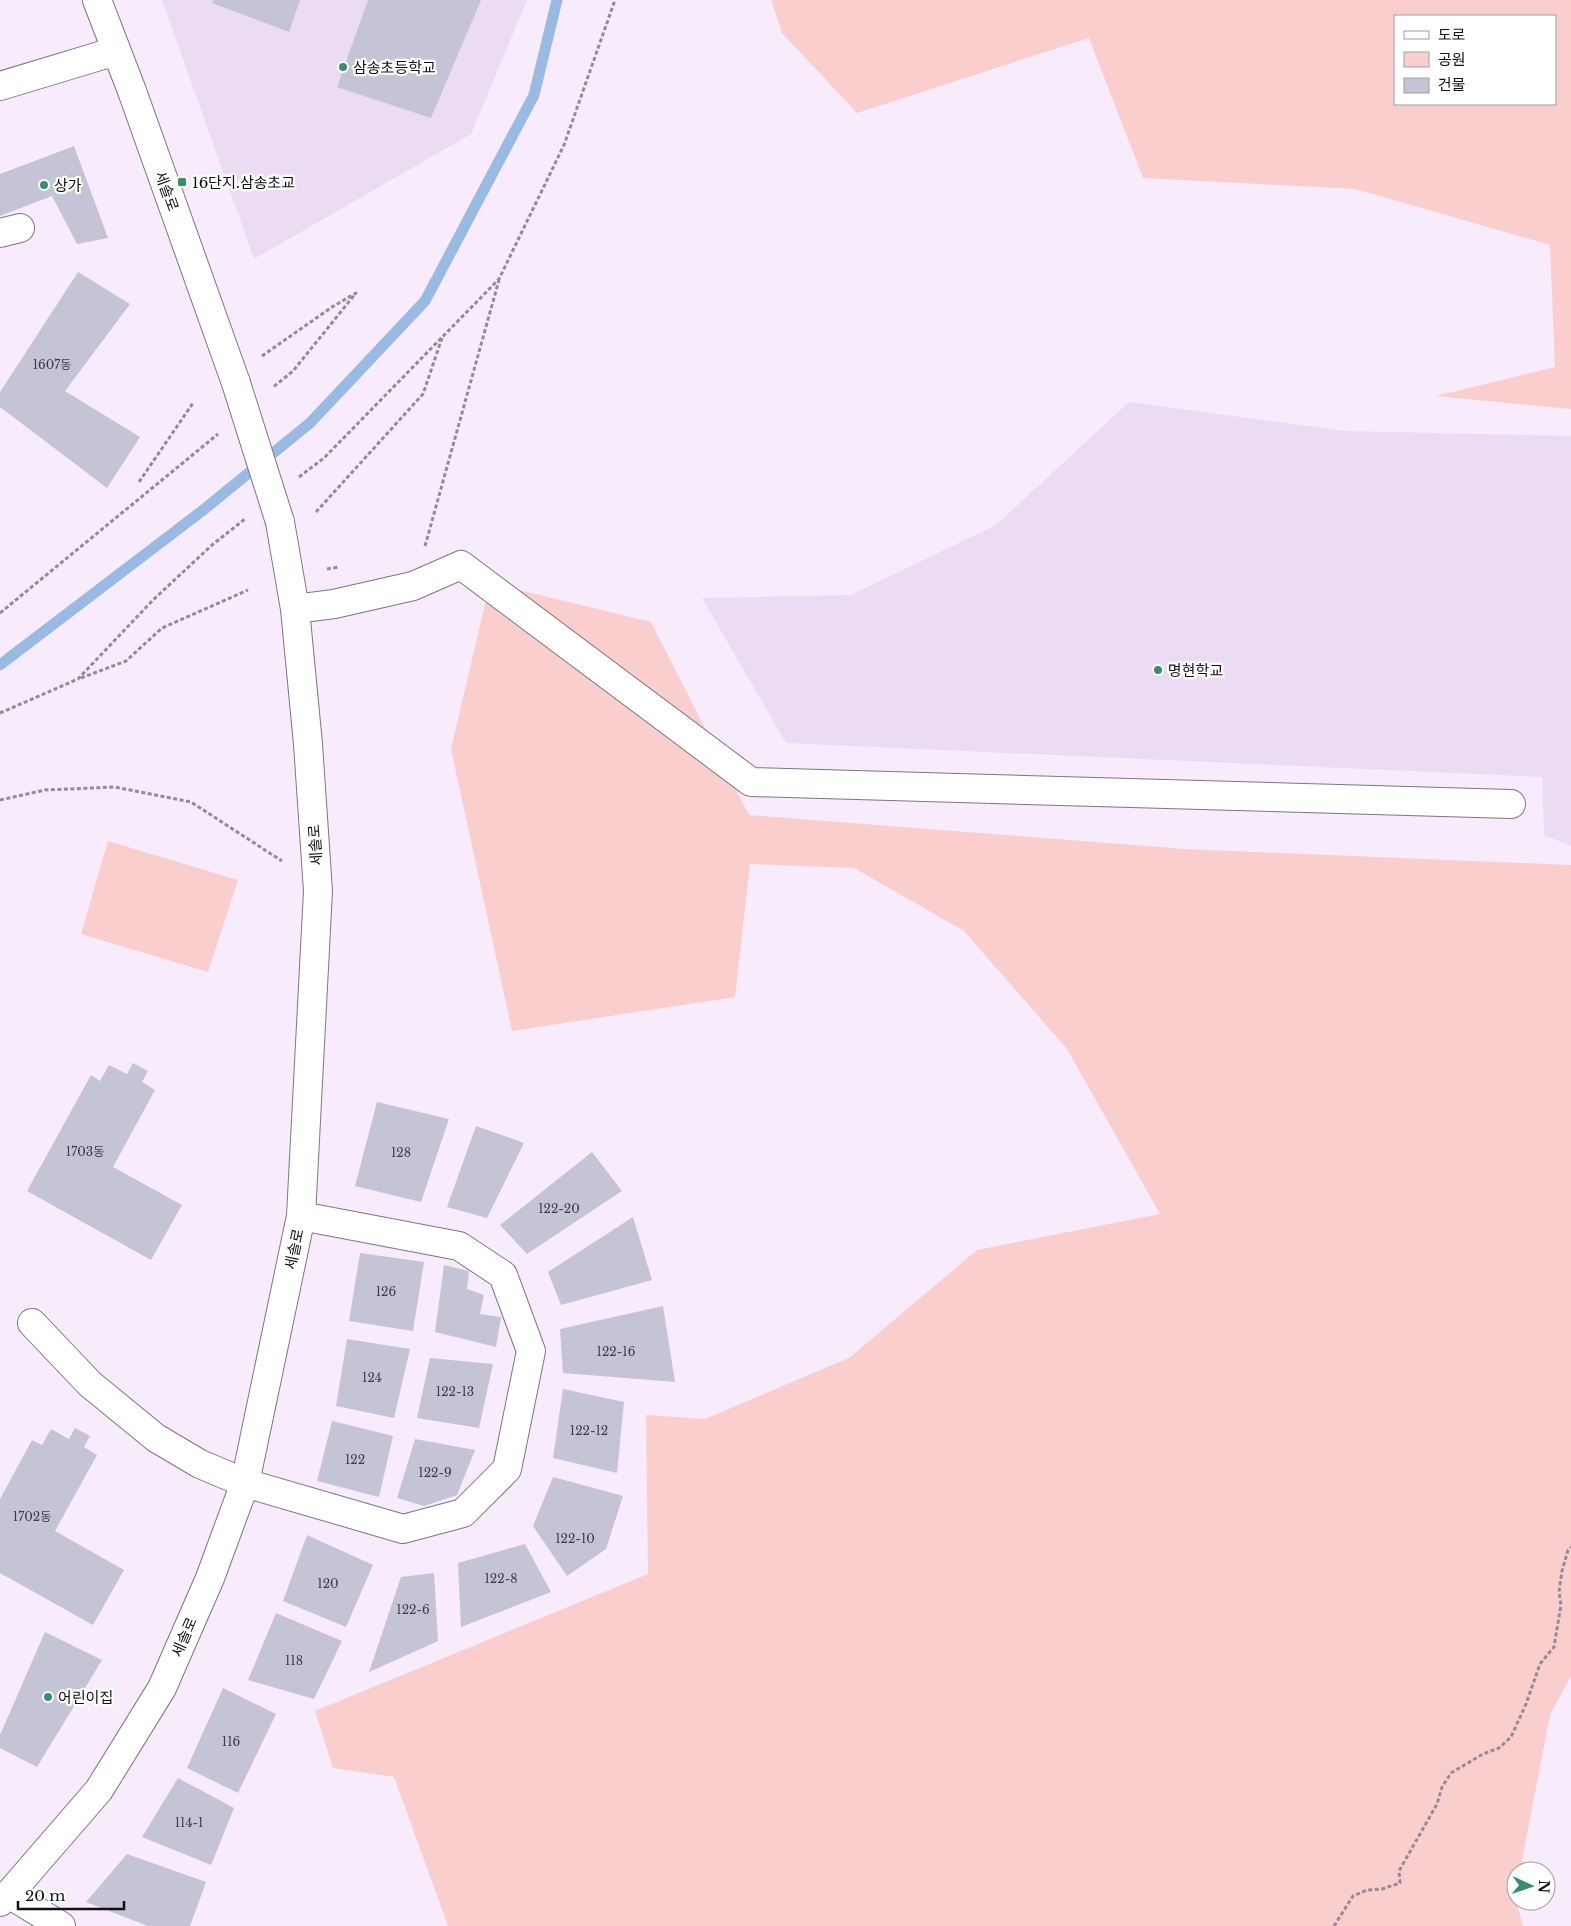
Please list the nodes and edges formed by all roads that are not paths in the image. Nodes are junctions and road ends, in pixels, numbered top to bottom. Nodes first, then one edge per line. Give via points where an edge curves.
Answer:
1 (97, 0) edge
2 (116, 51) junction
3 (0, 86) edge
4 (295, 609) junction
5 (1511, 804) dead end
6 (301, 1216) junction
7 (32, 1323) dead end
8 (245, 1483) junction
9 (5, 1898) edge
10 (61, 1926) edge

1 - 2 street, 세솔로
2 - 3 street
2 - 4 street, 세솔로, bridge via 236,383 280,522
4 - 5 street via 334,604 413,586 461,565 751,782
4 - 6 street, 세솔로 via 318,891
6 - 8 street, 세솔로
6 - 8 street via 459,1246 503,1276 531,1351 507,1469 463,1513 403,1529
7 - 8 street via 90,1384 156,1438 200,1464
8 - 9 street, 세솔로 via 210,1578 162,1688 99,1790
9 - 10 street

